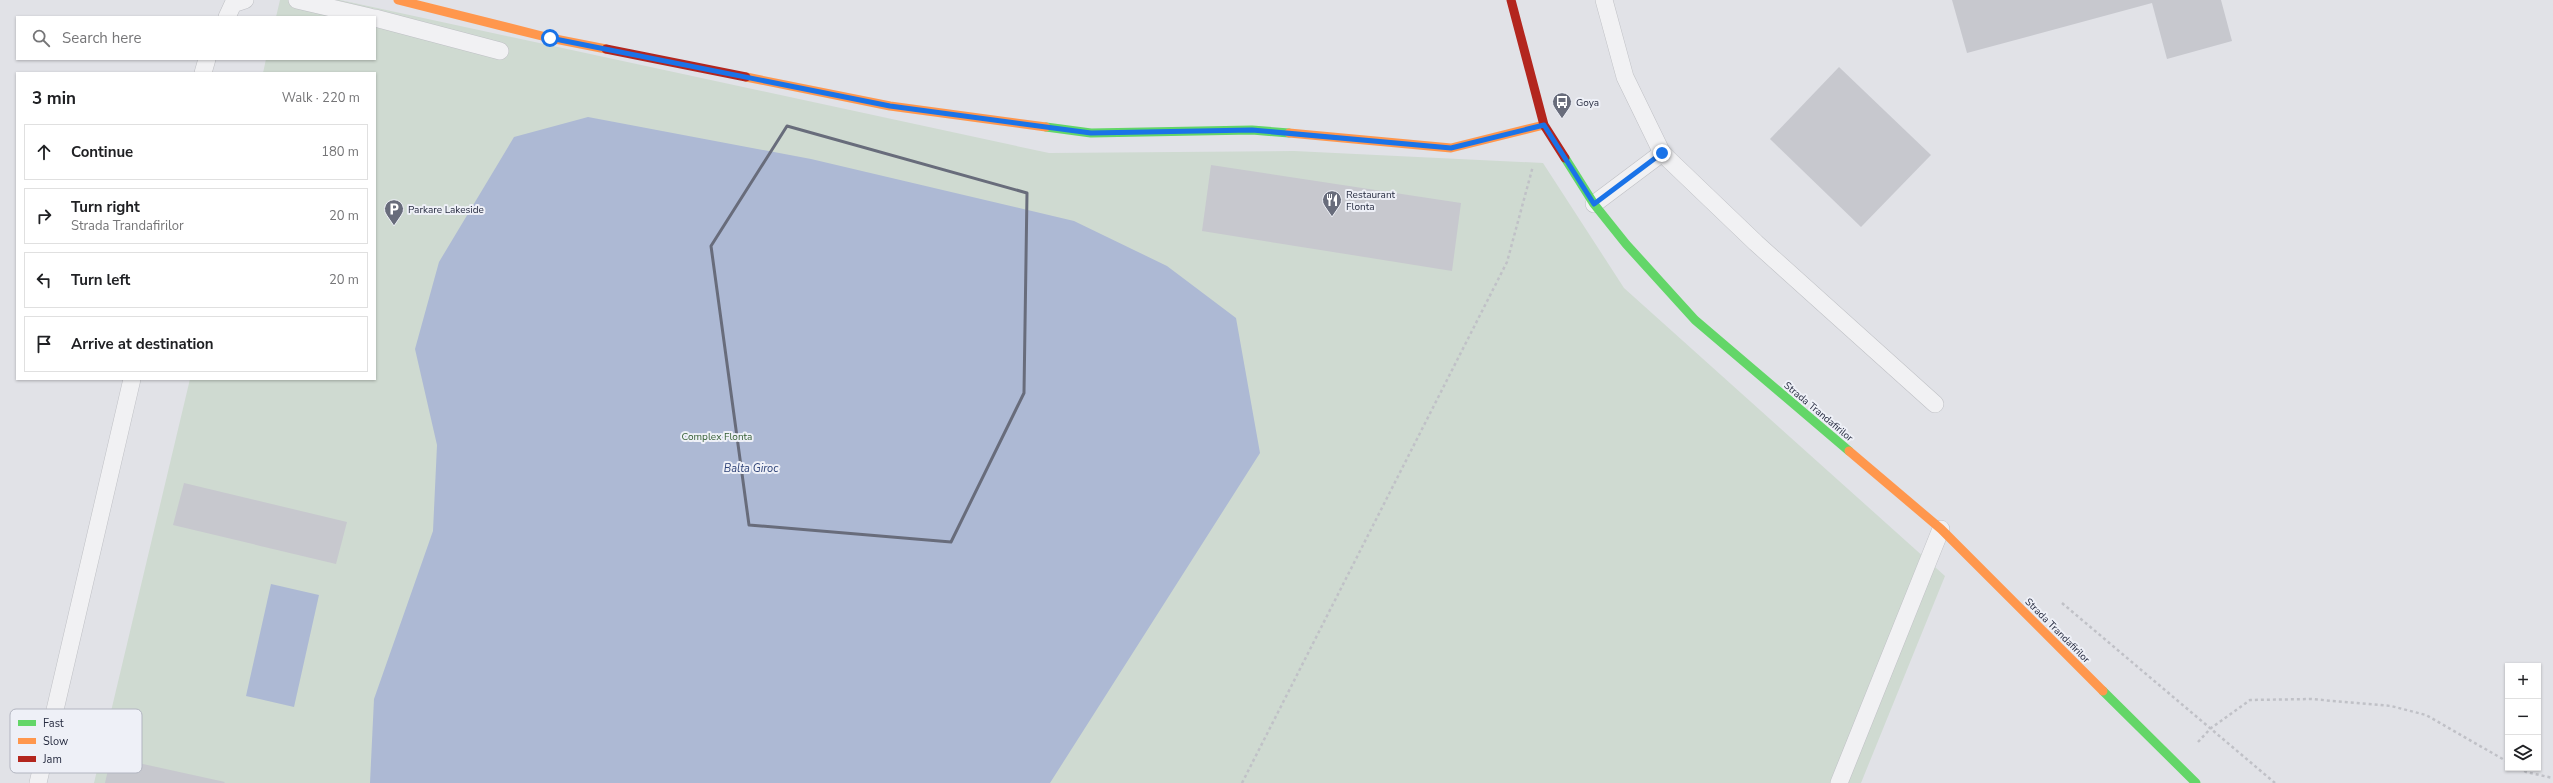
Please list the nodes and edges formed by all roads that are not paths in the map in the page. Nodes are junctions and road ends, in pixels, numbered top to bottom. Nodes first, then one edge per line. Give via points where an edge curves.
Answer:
1 (245, 0) edge
2 (297, 0) edge
3 (398, 0) edge
4 (1511, 0) edge
5 (1604, 0) edge
6 (227, 16) edge
7 (366, 16) edge
8 (376, 18) edge
9 (500, 51) dead end
10 (207, 60) edge
11 (203, 72) edge
12 (1544, 125) junction
13 (1662, 153) junction
14 (1594, 204) junction
15 (132, 380) edge
16 (1935, 404) dead end
17 (1941, 529) junction
18 (55, 709) edge
19 (40, 773) edge
20 (38, 783) edge
21 (1839, 783) edge
22 (2196, 783) edge

1 - 6 lane via 233,4
2 - 7 lane
3 - 12 street via 550,38 890,106 1091,133 1252,130 1451,148
4 - 12 street, Strada Trandafirilor
5 - 13 lane via 1625,78
8 - 9 lane
10 - 11 lane
12 - 14 street, Strada Trandafirilor
13 - 14 lane
13 - 16 lane via 1756,243
14 - 17 street, Strada Trandafirilor via 1626,244 1695,320
15 - 18 lane
17 - 21 lane
17 - 22 street, Strada Trandafirilor
19 - 20 lane

